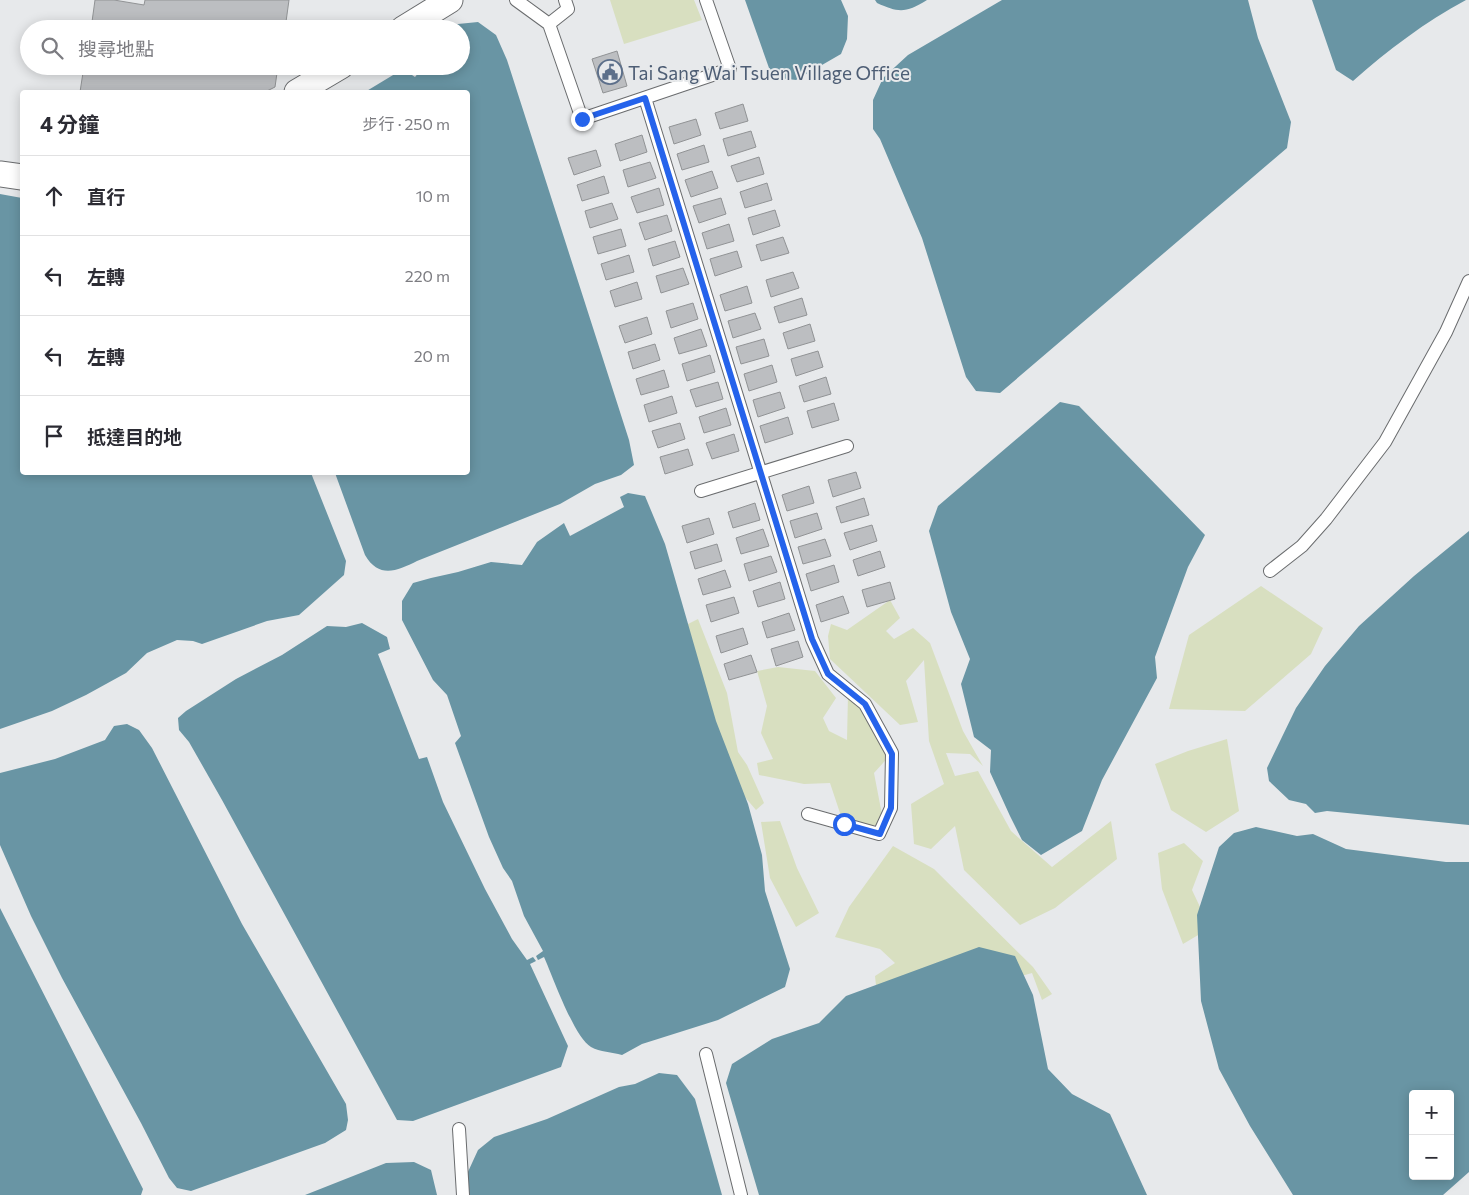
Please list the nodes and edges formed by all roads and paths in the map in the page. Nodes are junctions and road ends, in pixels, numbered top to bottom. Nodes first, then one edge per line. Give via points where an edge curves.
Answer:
1 (450, 0) edge
2 (516, 0) edge
3 (565, 0) edge
4 (706, 0) edge
5 (417, 20) edge
6 (549, 24) junction
7 (326, 75) edge
8 (300, 90) edge
9 (645, 98) junction
10 (0, 174) edge
11 (20, 177) edge
12 (1469, 281) edge
13 (847, 446) dead end
14 (761, 473) junction
15 (701, 491) dead end
16 (1270, 571) dead end
17 (808, 814) dead end
18 (706, 1054) dead end
19 (458, 1129) dead end
20 (463, 1195) edge
21 (741, 1195) edge

1 - 5 street
2 - 6 lane
3 - 6 lane via 568,9
4 - 9 lane via 730,69
6 - 9 lane via 582,119
7 - 8 street
9 - 14 lane
10 - 11 street
12 - 16 lane via 1446,332 1385,442 1302,546
13 - 14 lane
14 - 15 lane
14 - 17 lane via 812,639 828,674 865,704 892,754 891,808 880,834
18 - 21 lane
19 - 20 lane

